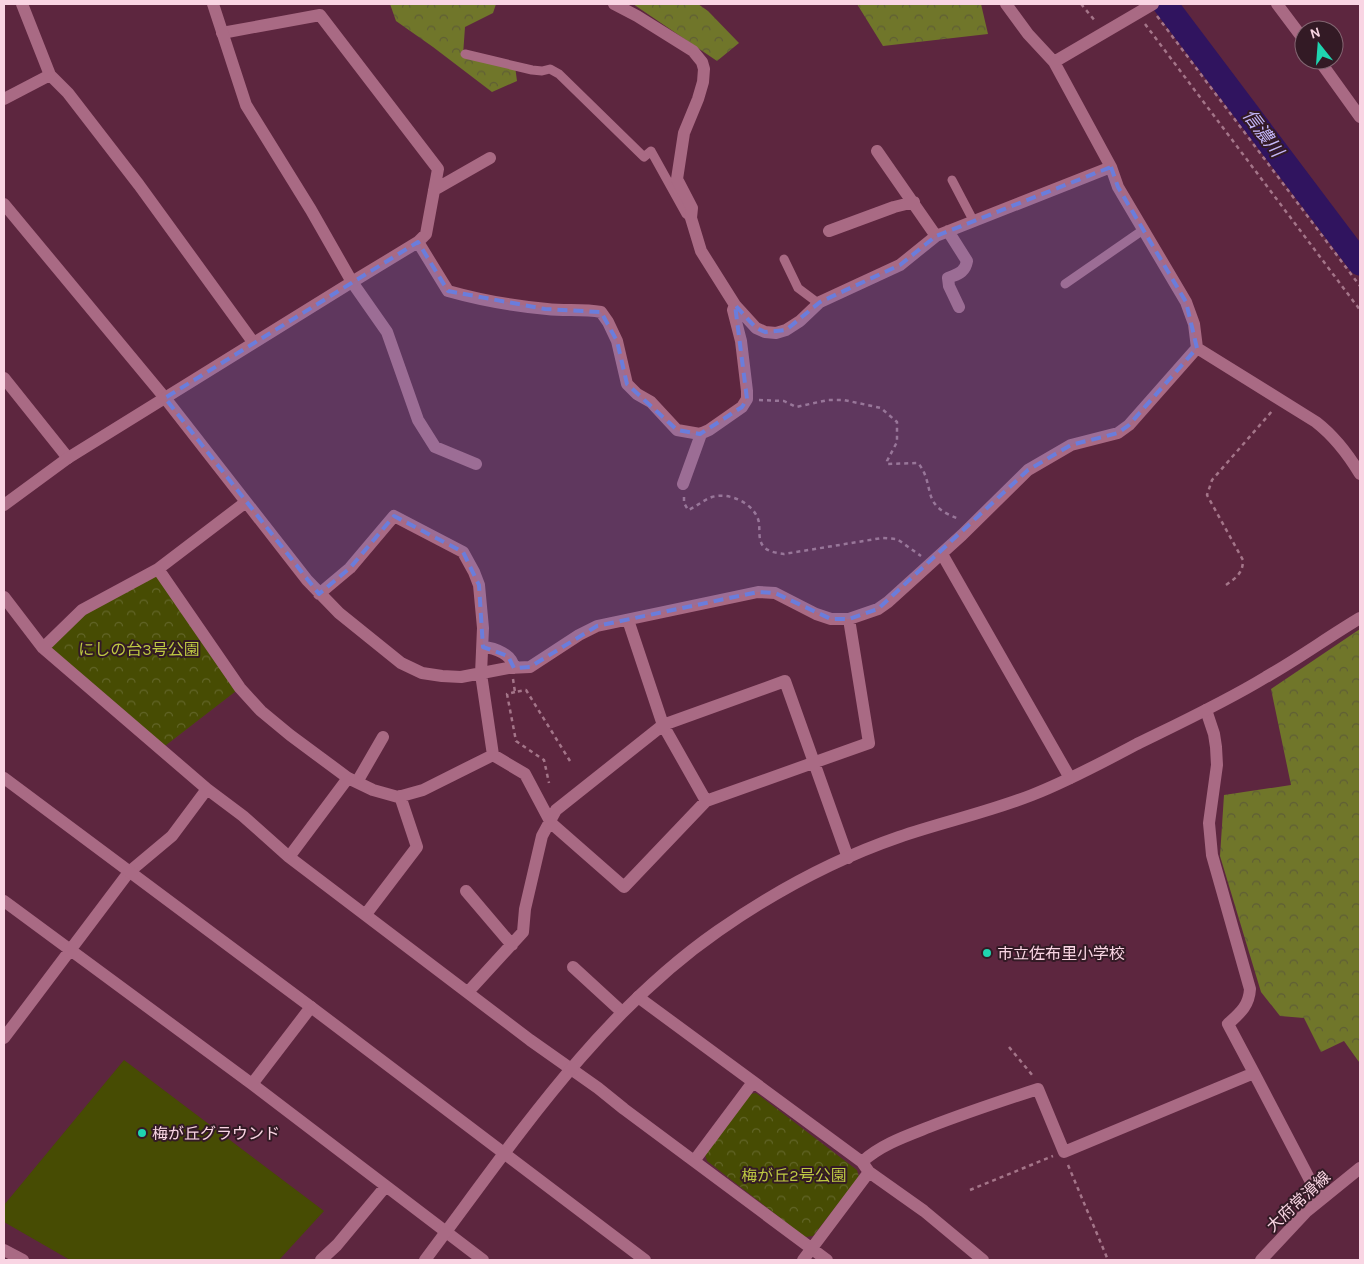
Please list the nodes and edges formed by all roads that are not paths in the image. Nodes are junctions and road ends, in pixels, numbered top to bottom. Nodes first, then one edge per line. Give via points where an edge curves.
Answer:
1 (22, 4) edge
2 (213, 4) edge
3 (614, 4) edge
4 (1006, 4) edge
5 (1277, 4) edge
6 (1152, 5) edge
7 (1294, 27) edge
8 (222, 33) junction
9 (465, 54) dead end
10 (1054, 62) junction
11 (1326, 70) edge
12 (50, 76) junction
13 (4, 99) edge
14 (1360, 116) edge
15 (877, 151) dead end
16 (490, 158) dead end
17 (1111, 167) junction
18 (952, 180) dead end
19 (434, 190) junction
20 (914, 202) junction
21 (4, 204) edge
22 (691, 218) junction
23 (973, 220) junction
24 (1143, 230) junction
25 (829, 231) dead end
26 (942, 233) junction
27 (418, 242) junction
28 (784, 259) dead end
29 (352, 282) junction
30 (1065, 284) dead end
31 (818, 304) junction
32 (736, 305) junction
33 (959, 307) dead end
34 (253, 342) junction
35 (1197, 348) junction
36 (4, 378) edge
37 (165, 398) junction
38 (700, 434) junction
39 (68, 458) junction
40 (476, 464) dead end
41 (1360, 474) edge
42 (683, 484) road end
43 (246, 502) junction
44 (4, 505) edge
45 (942, 554) junction
46 (158, 568) junction
47 (319, 594) junction
48 (4, 597) edge
49 (1360, 618) edge
50 (849, 619) junction
51 (628, 620) junction
52 (482, 647) junction
53 (43, 648) junction
54 (512, 668) junction
55 (480, 674) junction
56 (1206, 710) junction
57 (663, 724) junction
58 (383, 737) dead end
59 (494, 755) junction
60 (814, 763) junction
61 (4, 778) edge
62 (1070, 778) junction
63 (352, 780) junction
64 (207, 789) junction
65 (400, 796) junction
66 (706, 801) junction
67 (549, 820) junction
68 (289, 857) junction
69 (848, 858) junction
70 (129, 872) junction
71 (466, 891) dead end
72 (5, 906) edge
73 (366, 914) junction
74 (512, 945) junction
75 (70, 950) junction
76 (572, 967) dead end
77 (468, 992) junction
78 (638, 997) junction
79 (311, 1007) junction
80 (622, 1012) junction
81 (4, 1038) edge
82 (570, 1069) junction
83 (1254, 1073) junction
84 (753, 1082) junction
85 (252, 1084) junction
86 (505, 1155) junction
87 (694, 1161) junction
88 (866, 1167) junction
89 (1360, 1168) edge
90 (386, 1186) junction
91 (1324, 1197) junction
92 (446, 1232) junction
93 (812, 1248) junction
94 (4, 1250) edge
95 (23, 1260) edge
96 (321, 1260) edge
97 (425, 1260) edge
98 (483, 1260) edge
99 (645, 1260) edge
100 (802, 1260) edge
101 (827, 1260) edge
102 (984, 1260) edge
103 (1261, 1260) edge

1 - 12 street
2 - 8 street
3 - 22 street via 693,51 702,62 703,82 684,133 678,163 677,178 692,208
4 - 10 street
5 - 7 street
6 - 10 street
8 - 19 street via 320,15 438,169
8 - 29 street via 246,105
9 - 22 lane via 532,70 550,69 559,74 644,157 651,151
10 - 17 street
11 - 14 street
12 - 13 street
12 - 34 street via 68,93 139,185
15 - 20 street
16 - 19 street
17 - 23 street
17 - 24 street via 1118,187
18 - 23 lane
19 - 27 street via 426,234
20 - 25 street
20 - 26 street
21 - 37 street
22 - 32 street via 700,251
23 - 26 street
24 - 30 lane
24 - 35 street via 1186,302 1194,324
26 - 31 street via 900,265
26 - 33 street via 968,261 962,272 948,278
27 - 29 street
27 - 38 street via 448,291 545,309 601,312 617,341 628,384 677,430
28 - 31 lane via 798,288
29 - 34 street
29 - 40 street via 387,332 418,420 435,448
31 - 32 street via 786,330 776,333 756,328
32 - 38 street via 733,310 741,341 747,399 742,407
34 - 37 street
35 - 41 street via 1329,432
35 - 45 street via 1129,425 1118,433 1071,445 1041,462 1017,480
36 - 39 street
37 - 39 street
37 - 43 street
38 - 42 street
39 - 44 street
43 - 46 street
43 - 47 street
45 - 50 street via 883,606
45 - 62 street
46 - 53 street via 82,610
46 - 63 street via 240,688 261,711
47 - 52 street via 350,568 394,516 463,552 479,585
47 - 55 street via 401,663 422,673 442,676
48 - 53 street
49 - 56 street via 1266,678
50 - 51 street via 831,619 775,593 758,592
50 - 60 street via 869,743
51 - 54 street via 597,626 530,667
51 - 57 street
52 - 54 street via 508,656 514,663
52 - 55 street
53 - 64 street
54 - 55 street
55 - 59 street
56 - 62 street
56 - 83 street via 1214,734 1216,756 1209,823 1212,855 1250,990 1245,1008 1228,1024
57 - 60 street via 786,681
57 - 66 street
57 - 67 street via 556,810
58 - 63 street
59 - 65 street via 423,790
59 - 67 street via 525,774
60 - 66 street
60 - 69 street
61 - 70 street
62 - 69 street via 1031,796 897,838
63 - 65 street via 373,790
63 - 68 street
64 - 68 street
64 - 70 street via 172,836
65 - 73 street via 417,847
66 - 67 street via 624,887
67 - 74 street via 542,836 527,900 523,932
68 - 73 street
69 - 78 street via 815,872 759,904 672,966
70 - 75 street
70 - 79 street
71 - 74 street
72 - 75 street
73 - 77 street
74 - 77 street
75 - 81 street
75 - 85 street
76 - 80 street
77 - 82 street
78 - 80 street
78 - 84 street
79 - 85 street
79 - 86 street
80 - 82 street
82 - 86 street
82 - 87 street
83 - 88 street via 1064,1152 1038,1089 910,1134 871,1154
83 - 91 street via 1312,1182
84 - 87 street
84 - 88 street
85 - 90 street
86 - 92 street
86 - 99 street
87 - 93 street
88 - 93 street
88 - 102 street
89 - 91 street, 大府常滑線
90 - 92 street
90 - 96 street
91 - 103 street, 大府常滑線
92 - 97 street
92 - 98 street
93 - 100 street
93 - 101 street
94 - 95 street

